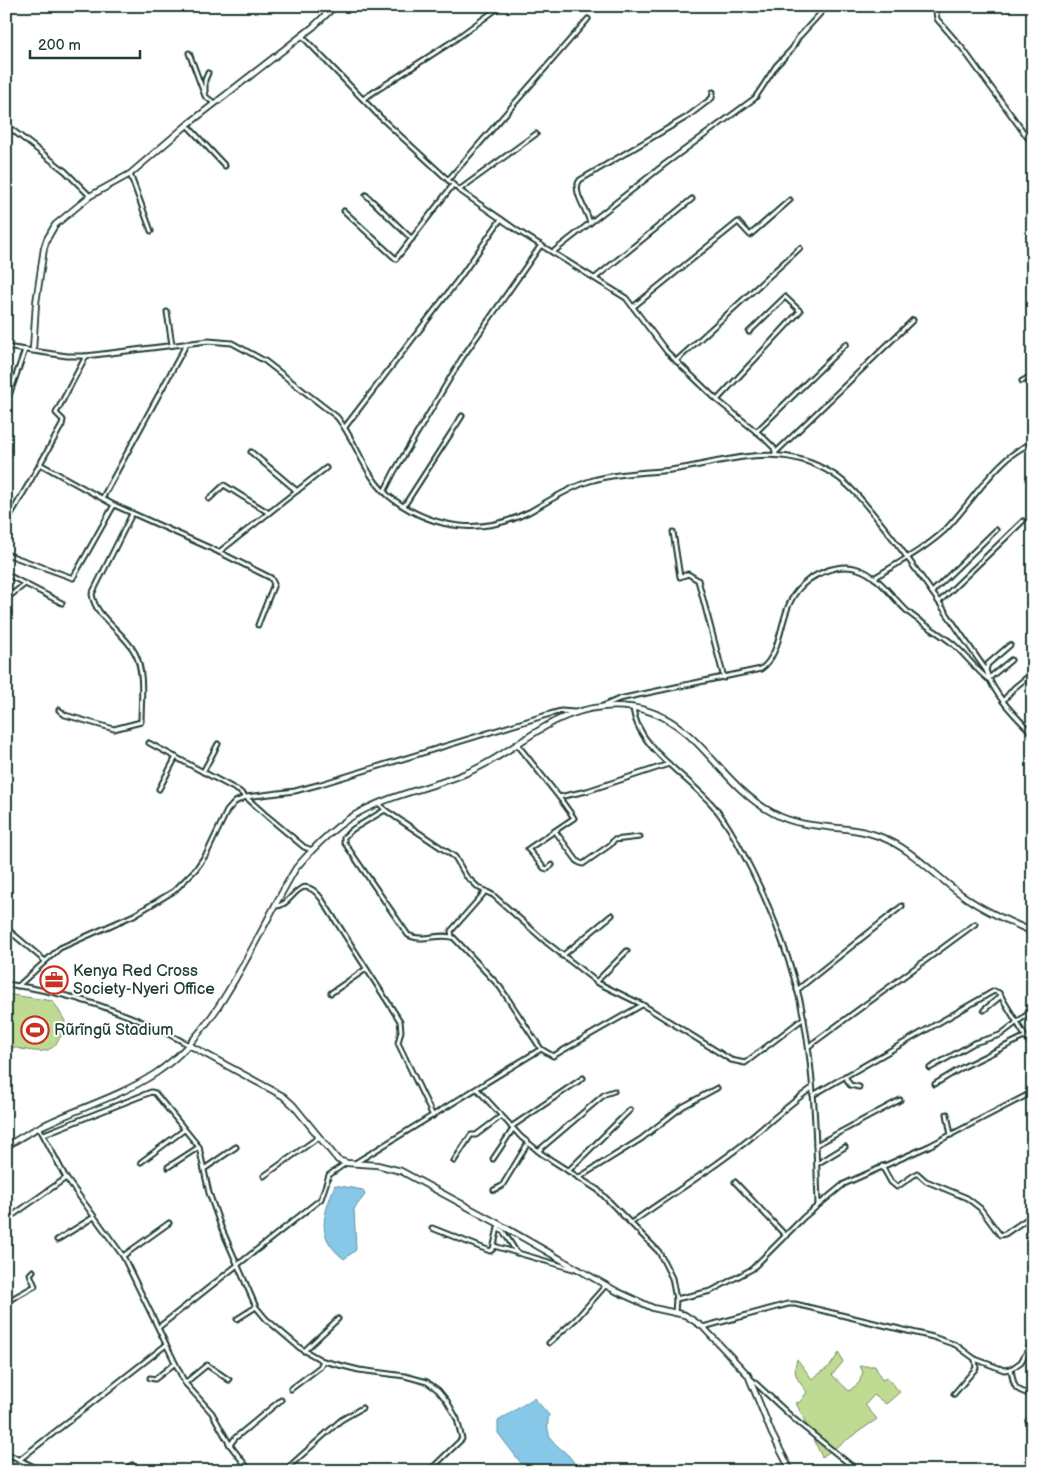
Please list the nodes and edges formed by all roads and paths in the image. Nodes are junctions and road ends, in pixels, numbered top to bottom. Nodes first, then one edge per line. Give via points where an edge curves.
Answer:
1 (52, 6) edge
2 (80, 6) edge
3 (335, 6) edge
4 (501, 6) edge
5 (827, 6) edge
6 (939, 6) edge
7 (588, 19) dead end
8 (302, 36) junction
9 (189, 53) dead end
10 (208, 72) dead end
11 (713, 92) dead end
12 (363, 99) junction
13 (208, 100) junction
14 (214, 103) junction
15 (187, 124) junction
16 (6, 125) edge
17 (536, 134) dead end
18 (1033, 145) edge
19 (226, 166) dead end
20 (130, 174) junction
21 (448, 180) junction
22 (453, 185) junction
23 (459, 190) junction
24 (366, 195) dead end
25 (90, 196) junction
26 (692, 199) dead end
27 (790, 200) dead end
28 (344, 211) dead end
29 (501, 220) junction
30 (590, 223) junction
31 (151, 231) dead end
32 (412, 239) junction
33 (541, 245) junction
34 (800, 248) dead end
35 (554, 252) junction
36 (595, 278) junction
37 (633, 307) junction
38 (167, 312) dead end
39 (913, 320) dead end
40 (749, 332) dead end
41 (187, 343) junction
42 (846, 344) dead end
43 (172, 345) junction
44 (6, 347) edge
45 (24, 350) junction
46 (33, 350) junction
47 (86, 356) junction
48 (676, 361) junction
49 (1033, 375) edge
50 (1022, 381) dead end
51 (717, 400) junction
52 (6, 404) edge
53 (462, 416) dead end
54 (345, 428) junction
55 (756, 432) junction
56 (1033, 443) edge
57 (251, 452) dead end
58 (776, 453) junction
59 (40, 464) junction
60 (326, 468) dead end
61 (297, 491) junction
62 (384, 492) junction
63 (103, 497) junction
64 (209, 499) dead end
65 (114, 505) junction
66 (404, 506) junction
67 (132, 513) junction
68 (269, 514) junction
69 (1023, 521) dead end
70 (6, 523) edge
71 (996, 530) dead end
72 (673, 532) dead end
73 (219, 552) junction
74 (6, 554) edge
75 (908, 556) junction
76 (6, 574) edge
77 (874, 578) junction
78 (25, 584) junction
79 (932, 592) junction
80 (6, 599) edge
81 (62, 603) dead end
82 (939, 603) junction
83 (258, 625) dead end
84 (1010, 645) dead end
85 (1011, 660) dead end
86 (986, 670) junction
87 (1030, 675) dead end
88 (724, 678) junction
89 (988, 679) junction
90 (1003, 701) junction
91 (603, 707) junction
92 (633, 708) junction
93 (59, 710) dead end
94 (574, 712) junction
95 (1033, 734) edge
96 (149, 743) dead end
97 (218, 744) dead end
98 (517, 744) junction
99 (176, 757) junction
100 (669, 764) junction
101 (203, 772) junction
102 (158, 790) dead end
103 (246, 797) junction
104 (559, 797) junction
105 (379, 803) junction
106 (385, 810) junction
107 (554, 831) junction
108 (640, 838) dead end
109 (312, 850) junction
110 (552, 866) dead end
111 (486, 891) junction
112 (275, 906) junction
113 (902, 906) dead end
114 (612, 915) dead end
115 (975, 924) dead end
116 (6, 928) edge
117 (1033, 932) edge
118 (452, 937) junction
119 (626, 951) dead end
120 (562, 956) junction
121 (45, 960) junction
122 (366, 968) junction
123 (596, 982) junction
124 (6, 984) edge
125 (18, 986) junction
126 (797, 990) junction
127 (331, 993) dead end
128 (1001, 996) junction
129 (643, 1005) junction
130 (984, 1010) dead end
131 (1033, 1010) edge
132 (804, 1018) junction
133 (1016, 1022) junction
134 (1024, 1037) junction
135 (190, 1045) junction
136 (808, 1046) junction
137 (541, 1049) junction
138 (1033, 1049) edge
139 (930, 1068) dead end
140 (845, 1076) junction
141 (584, 1078) dead end
142 (935, 1084) dead end
143 (859, 1087) dead end
144 (717, 1088) dead end
145 (812, 1088) junction
146 (477, 1089) junction
147 (614, 1091) dead end
148 (1033, 1092) edge
149 (813, 1095) junction
150 (900, 1100) dead end
151 (630, 1110) dead end
152 (947, 1114) dead end
153 (433, 1116) junction
154 (500, 1117) junction
155 (39, 1127) junction
156 (512, 1128) junction
157 (184, 1130) junction
158 (44, 1134) junction
159 (951, 1135) junction
160 (319, 1136) junction
161 (528, 1143) junction
162 (816, 1145) junction
163 (6, 1147) edge
164 (199, 1147) junction
165 (236, 1147) dead end
166 (845, 1147) dead end
167 (1033, 1148) edge
168 (538, 1151) junction
169 (493, 1159) dead end
170 (454, 1161) dead end
171 (141, 1162) dead end
172 (347, 1163) junction
173 (355, 1163) junction
174 (817, 1165) junction
175 (882, 1166) junction
176 (168, 1167) dead end
177 (204, 1169) junction
178 (568, 1171) junction
179 (1033, 1174) edge
180 (264, 1176) dead end
181 (66, 1178) junction
182 (578, 1178) junction
183 (735, 1182) dead end
184 (494, 1190) dead end
185 (818, 1205) junction
186 (1033, 1215) edge
187 (94, 1217) junction
188 (6, 1220) edge
189 (169, 1223) dead end
190 (631, 1223) junction
191 (499, 1226) junction
192 (432, 1228) dead end
193 (786, 1236) junction
194 (57, 1240) dead end
195 (494, 1246) junction
196 (518, 1254) junction
197 (123, 1256) junction
198 (238, 1264) junction
199 (575, 1267) junction
200 (33, 1272) dead end
201 (606, 1285) junction
202 (676, 1299) junction
203 (6, 1302) edge
204 (256, 1306) junction
205 (675, 1312) junction
206 (237, 1319) dead end
207 (338, 1320) dead end
208 (158, 1327) junction
209 (703, 1327) junction
210 (1033, 1341) edge
211 (549, 1343) dead end
212 (166, 1345) junction
213 (304, 1351) junction
214 (975, 1360) junction
215 (324, 1361) junction
216 (174, 1364) junction
217 (1011, 1369) junction
218 (748, 1375) junction
219 (150, 1378) dead end
220 (229, 1380) dead end
221 (185, 1383) junction
222 (291, 1389) dead end
223 (954, 1394) dead end
224 (1033, 1395) edge
225 (281, 1400) dead end
226 (362, 1408) dead end
227 (1033, 1415) edge
228 (1028, 1421) dead end
229 (230, 1445) junction
230 (6, 1453) edge
231 (19, 1460) junction
232 (42, 1471) edge
233 (123, 1471) edge
234 (138, 1471) edge
235 (250, 1471) edge
236 (284, 1471) edge
237 (429, 1471) edge
238 (791, 1471) edge
239 (858, 1471) edge

1 - 2 street
3 - 8 main road
4 - 12 street
5 - 30 street via 776,66 755,98
6 - 18 street via 937,19
7 - 21 street
8 - 12 street
8 - 14 main road
9 - 13 street
10 - 13 street via 205,86
11 - 30 street via 712,98 687,117 576,184
12 - 21 street
13 - 14 street
14 - 15 main road
15 - 19 street
15 - 20 main road
16 - 25 street
17 - 23 street
20 - 25 main road
20 - 31 street
21 - 22 street
22 - 23 street
22 - 32 street
23 - 29 street
24 - 32 street
25 - 46 main road via 59,222 47,239 36,303
26 - 36 street
27 - 37 street via 750,235 738,222
28 - 32 street via 396,259
29 - 33 street
29 - 54 street
30 - 35 street
33 - 35 street
33 - 62 street via 462,358
34 - 48 street
35 - 36 street
36 - 37 street via 626,298
37 - 48 street
38 - 43 street
39 - 58 street
40 - 51 street via 786,297 800,311
41 - 43 street
41 - 54 street via 218,341 246,350 326,408
41 - 63 street
42 - 55 street
43 - 47 street
44 - 45 street
45 - 46 street
45 - 52 street
46 - 47 street
47 - 59 street via 56,413 63,420 62,424
48 - 51 street
49 - 50 street
51 - 55 street
53 - 66 street
54 - 62 street via 369,473
55 - 58 street
56 - 75 street via 1004,461 948,526
57 - 61 street
58 - 66 street via 748,454 676,469 592,480 515,518 475,528 435,520
58 - 75 street via 817,466 843,481
59 - 63 street
59 - 70 street
60 - 61 street
61 - 68 street
62 - 66 street
63 - 65 street
64 - 68 street via 224,485
65 - 67 street
65 - 74 street via 73,578
67 - 73 street
67 - 93 street via 92,594 97,610 138,659 141,722 114,729 65,715
68 - 73 street
69 - 82 street
71 - 79 street
72 - 88 street via 680,576 688,574 698,580
73 - 83 street via 273,581
75 - 77 street
75 - 79 street
76 - 78 street
77 - 88 street via 858,568 846,567 806,581 788,606 768,664 748,673
77 - 89 street via 908,612 952,643
78 - 80 street
78 - 81 street
79 - 82 street
82 - 86 street
84 - 86 street via 988,664
85 - 89 street
86 - 89 street
87 - 90 street
88 - 91 street via 619,699
89 - 90 street
90 - 95 street
91 - 92 main road
91 - 94 main road
92 - 100 street via 637,725
92 - 117 main road via 656,714 683,729 743,790 774,814 804,824 880,836 910,852 968,899
94 - 98 main road via 540,728
94 - 103 street via 561,710 322,784
96 - 99 street
97 - 101 street
98 - 104 street
98 - 105 main road via 469,772
99 - 101 street
99 - 102 street
100 - 104 street
100 - 126 street via 715,808 734,838 769,908
101 - 103 street via 239,790
103 - 109 street
103 - 121 street via 228,809 208,853 174,891 152,906 66,945
104 - 107 street via 574,818
105 - 106 street
105 - 109 main road via 352,816
106 - 111 street via 455,857 466,876
106 - 118 street via 353,829 344,837 344,842 408,935 415,938
107 - 108 street via 582,864 614,840
107 - 110 street via 528,849 544,868
109 - 112 main road via 296,868
111 - 118 street via 451,931
111 - 120 street
112 - 122 street via 284,904 298,889 312,889
112 - 135 main road via 220,1003
113 - 126 street
114 - 120 street
115 - 136 street
116 - 121 street
118 - 137 street via 500,986
119 - 123 street
120 - 123 street
121 - 125 street
122 - 127 street
122 - 153 street via 400,1021 398,1044
123 - 129 street
124 - 125 street
125 - 135 street via 109,1010
126 - 132 street
128 - 130 street
128 - 133 street
128 - 140 street via 994,991
129 - 132 street via 740,1063 750,1060
129 - 137 street via 553,1056
131 - 133 street
132 - 136 street
133 - 134 street
133 - 139 street via 1000,1035 974,1043
134 - 138 street
134 - 142 street
135 - 155 main road via 164,1068 138,1084
135 - 160 main road via 283,1096
136 - 145 street
137 - 146 street
140 - 143 street via 850,1085
140 - 149 street
141 - 156 street
144 - 182 street via 682,1106 640,1139
145 - 149 street
145 - 190 street via 746,1142
146 - 153 street
146 - 154 street
147 - 168 street via 604,1094
148 - 159 street
149 - 162 street
150 - 162 street
151 - 178 street
152 - 159 street
153 - 173 street
154 - 156 street
154 - 170 street via 476,1136 471,1135
155 - 158 street
155 - 163 main road
156 - 161 street
156 - 169 street
157 - 158 street via 157,1095 151,1092
157 - 164 street
157 - 171 street
158 - 181 street
159 - 175 street
160 - 172 main road via 338,1160
160 - 180 street
161 - 168 street
161 - 184 street via 500,1189
162 - 174 street
164 - 176 street
164 - 177 street
165 - 177 street
166 - 174 street
167 - 179 street
168 - 178 street
172 - 173 main road
172 - 198 street via 329,1175 320,1199
173 - 191 main road via 401,1171
174 - 185 street
175 - 185 street via 844,1184
175 - 186 street via 897,1187 917,1173 926,1181 962,1194 980,1208 1000,1235
177 - 198 street via 209,1193
178 - 182 street
181 - 187 street
181 - 188 street
182 - 190 street via 598,1190
183 - 193 street
185 - 193 street
187 - 194 street
187 - 197 street
189 - 197 street
190 - 202 street via 667,1265
191 - 195 street
191 - 196 street
191 - 199 main road
192 - 195 street via 483,1249 490,1251
193 - 202 street via 752,1269 711,1291
195 - 196 street
196 - 199 street via 572,1270
197 - 208 street
198 - 204 street
198 - 208 street
199 - 201 main road
200 - 203 street via 30,1274 36,1286
201 - 205 main road via 653,1308
201 - 211 street
202 - 205 street
204 - 206 street
204 - 213 street via 266,1319
205 - 209 main road
207 - 213 street
208 - 212 street
209 - 214 street via 795,1304 933,1337 956,1345
209 - 218 main road
210 - 217 street via 1027,1355
212 - 216 street
212 - 231 street
213 - 215 street
214 - 217 street via 995,1368
214 - 223 street via 976,1368
215 - 222 street
215 - 237 street via 405,1376 427,1382 438,1390 457,1419 462,1439
216 - 219 street via 155,1379
216 - 221 street
217 - 224 street via 1015,1388
218 - 238 main road
218 - 239 street via 795,1420
220 - 221 street via 207,1364
221 - 229 street via 212,1413
225 - 229 street
226 - 236 street via 341,1420
227 - 228 street
229 - 235 street
230 - 231 street
231 - 232 street
233 - 234 street via 132,1465

